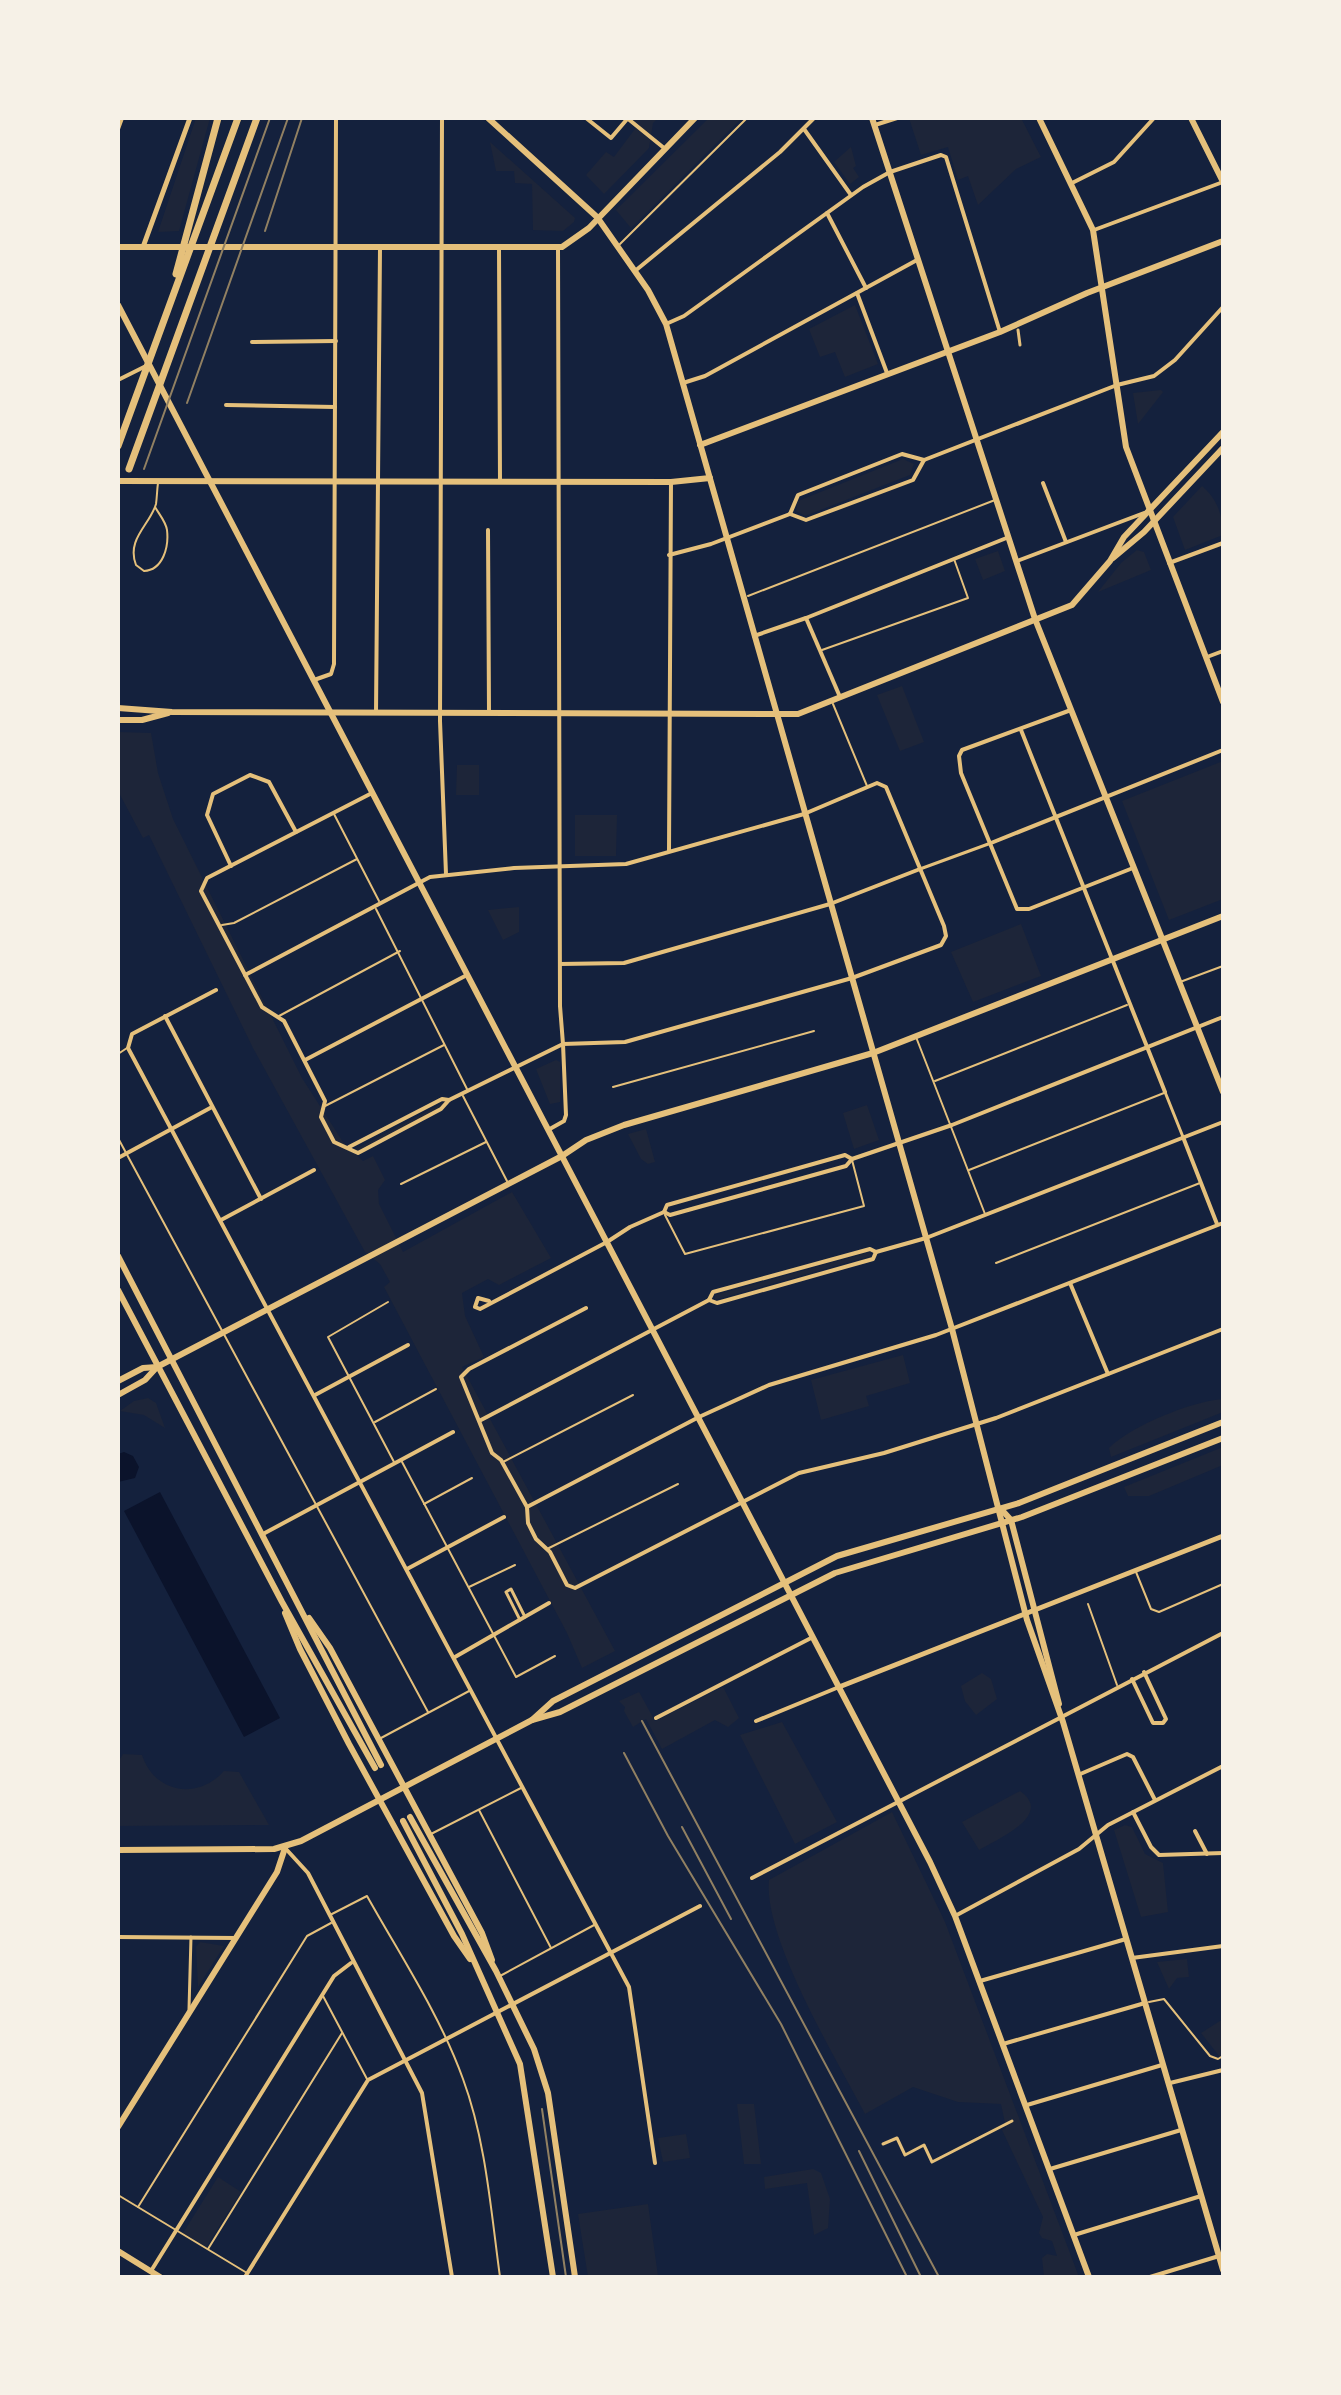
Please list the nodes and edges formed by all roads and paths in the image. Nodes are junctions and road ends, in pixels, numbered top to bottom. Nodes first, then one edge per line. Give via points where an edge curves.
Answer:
1 (122, 118) edge
2 (190, 118) edge
3 (218, 118) edge
4 (238, 118) edge
5 (257, 118) edge
6 (336, 118) edge
7 (442, 118) edge
8 (488, 118) edge
9 (586, 118) edge
10 (628, 118) edge
11 (695, 118) edge
12 (747, 118) edge
13 (814, 118) edge
14 (897, 118) edge
15 (1039, 118) edge
16 (1154, 118) edge
17 (1191, 118) edge
18 (873, 122) edge
19 (118, 129) edge
20 (804, 129) junction
21 (664, 148) junction
22 (890, 172) junction
23 (1223, 182) edge
24 (1072, 183) junction
25 (851, 195) junction
26 (827, 213) junction
27 (597, 217) junction
28 (1093, 230) junction
29 (1223, 241) edge
30 (618, 246) junction
31 (118, 247) edge
32 (143, 247) junction
33 (336, 247) junction
34 (380, 248) junction
35 (442, 248) junction
36 (499, 248) junction
37 (558, 248) junction
38 (918, 259) junction
39 (635, 271) junction
40 (1103, 287) junction
41 (866, 288) junction
42 (857, 292) junction
43 (173, 295) junction
44 (118, 305) edge
45 (1223, 307) edge
46 (666, 324) junction
47 (1018, 330) dead end
48 (1000, 332) junction
49 (336, 341) junction
50 (252, 342) dead end
51 (1020, 345) dead end
52 (948, 349) junction
53 (150, 365) junction
54 (887, 373) junction
55 (118, 380) edge
56 (683, 383) junction
57 (1117, 385) junction
58 (226, 405) dead end
59 (335, 407) junction
60 (1223, 432) edge
61 (977, 440) junction
62 (700, 445) junction
63 (118, 446) edge
64 (1223, 448) edge
65 (924, 460) junction
66 (129, 469) dead end
67 (710, 478) junction
68 (118, 481) edge
69 (158, 481) junction
70 (210, 482) junction
71 (335, 482) junction
72 (378, 482) junction
73 (443, 482) junction
74 (500, 482) junction
75 (559, 482) junction
76 (671, 482) junction
77 (1043, 483) dead end
78 (996, 500) junction
79 (155, 507) junction
80 (1150, 511) junction
81 (790, 514) junction
82 (1154, 522) junction
83 (488, 530) dead end
84 (727, 537) junction
85 (1009, 537) junction
86 (1066, 542) junction
87 (1223, 543) edge
88 (669, 555) junction
89 (954, 559) junction
90 (1016, 561) junction
91 (1110, 561) junction
92 (1169, 563) junction
93 (744, 598) junction
94 (806, 618) junction
95 (1035, 619) junction
96 (754, 636) junction
97 (820, 650) junction
98 (1223, 651) edge
99 (1206, 657) junction
100 (314, 680) junction
101 (840, 697) junction
102 (832, 701) junction
103 (1223, 702) edge
104 (118, 708) edge
105 (1071, 710) junction
106 (172, 712) junction
107 (330, 712) junction
108 (441, 712) junction
109 (489, 712) junction
110 (561, 712) junction
111 (670, 712) junction
112 (376, 713) junction
113 (777, 714) junction
114 (118, 720) edge
115 (1021, 729) junction
116 (1223, 750) edge
117 (867, 788) junction
118 (372, 793) junction
119 (1105, 796) junction
120 (333, 813) junction
121 (804, 814) junction
122 (1055, 818) junction
123 (296, 832) junction
124 (991, 843) junction
125 (669, 851) junction
126 (357, 859) junction
127 (231, 866) junction
128 (560, 867) junction
129 (1133, 868) junction
130 (920, 869) junction
131 (446, 874) junction
132 (420, 883) junction
133 (1085, 888) junction
134 (380, 904) junction
135 (830, 904) junction
136 (374, 907) junction
137 (1223, 916) edge
138 (218, 925) junction
139 (1162, 940) junction
140 (400, 951) junction
141 (1113, 960) junction
142 (560, 964) junction
143 (1223, 966) edge
144 (245, 975) junction
145 (467, 975) junction
146 (852, 978) junction
147 (1179, 983) junction
148 (216, 990) dead end
149 (423, 998) junction
150 (1130, 1004) junction
151 (165, 1016) junction
152 (278, 1017) junction
153 (1223, 1017) edge
154 (1197, 1026) junction
155 (814, 1031) dead end
156 (915, 1037) junction
157 (563, 1044) junction
158 (445, 1045) junction
159 (128, 1048) junction
160 (1148, 1048) junction
161 (873, 1053) junction
162 (118, 1054) edge
163 (305, 1060) junction
164 (515, 1067) junction
165 (1223, 1068) edge
166 (1215, 1071) junction
167 (935, 1081) junction
168 (613, 1087) dead end
169 (467, 1090) junction
170 (1165, 1092) junction
171 (1223, 1092) edge
172 (461, 1093) junction
173 (449, 1100) junction
174 (325, 1106) junction
175 (212, 1107) junction
176 (1223, 1122) edge
177 (952, 1125) junction
178 (172, 1130) junction
179 (548, 1130) junction
180 (1183, 1137) junction
181 (118, 1138) edge
182 (486, 1142) junction
183 (900, 1144) junction
184 (349, 1147) junction
185 (127, 1154) junction
186 (562, 1156) junction
187 (118, 1158) edge
188 (852, 1159) junction
189 (314, 1170) dead end
190 (969, 1170) junction
191 (1201, 1182) junction
192 (401, 1184) dead end
193 (509, 1184) junction
194 (261, 1199) junction
195 (664, 1212) junction
196 (986, 1215) junction
197 (221, 1220) junction
198 (1220, 1224) edge
199 (1222, 1230) edge
200 (926, 1238) junction
201 (607, 1242) junction
202 (876, 1252) junction
203 (118, 1256) edge
204 (996, 1263) dead end
205 (1070, 1283) junction
206 (118, 1290) edge
207 (709, 1300) junction
208 (489, 1301) dead end
209 (388, 1302) dead end
210 (586, 1308) dead end
211 (268, 1309) junction
212 (952, 1329) junction
213 (1223, 1329) edge
214 (653, 1330) junction
215 (223, 1333) junction
216 (408, 1345) dead end
217 (172, 1360) junction
218 (157, 1367) junction
219 (1108, 1374) junction
220 (349, 1377) junction
221 (118, 1381) edge
222 (436, 1389) dead end
223 (118, 1395) edge
224 (315, 1395) junction
225 (633, 1395) dead end
226 (699, 1417) junction
227 (481, 1420) junction
228 (1223, 1422) edge
229 (374, 1423) junction
230 (978, 1423) junction
231 (453, 1432) dead end
232 (1223, 1438) edge
233 (401, 1460) junction
234 (502, 1462) junction
235 (394, 1464) junction
236 (472, 1478) dead end
237 (360, 1482) junction
238 (678, 1484) dead end
239 (743, 1503) junction
240 (424, 1504) junction
241 (315, 1506) junction
242 (527, 1507) junction
243 (1001, 1509) junction
244 (504, 1517) dead end
245 (1011, 1520) junction
246 (1001, 1523) junction
247 (263, 1534) junction
248 (1223, 1536) edge
249 (446, 1547) junction
250 (548, 1549) junction
251 (515, 1565) dead end
252 (407, 1569) junction
253 (1135, 1569) junction
254 (785, 1582) junction
255 (1223, 1584) edge
256 (468, 1588) junction
257 (791, 1594) junction
258 (282, 1602) junction
259 (549, 1603) dead end
260 (1088, 1604) dead end
261 (1035, 1608) junction
262 (302, 1610) junction
263 (1025, 1612) junction
264 (523, 1618) junction
265 (1223, 1633) edge
266 (492, 1636) junction
267 (813, 1637) junction
268 (555, 1656) dead end
269 (455, 1657) junction
270 (1144, 1672) junction
271 (1132, 1679) junction
272 (839, 1687) junction
273 (1117, 1687) junction
274 (472, 1690) junction
275 (428, 1712) junction
276 (1061, 1715) junction
277 (656, 1718) dead end
278 (532, 1720) junction
279 (756, 1721) dead end
280 (497, 1738) junction
281 (378, 1739) junction
282 (1223, 1766) edge
283 (1078, 1775) junction
284 (404, 1787) junction
285 (523, 1787) junction
286 (380, 1799) junction
287 (1155, 1800) junction
288 (898, 1801) junction
289 (479, 1810) junction
290 (1133, 1812) junction
291 (1195, 1831) dead end
292 (429, 1835) junction
293 (1095, 1836) junction
294 (285, 1848) junction
295 (118, 1850) edge
296 (1223, 1853) edge
297 (1207, 1854) junction
298 (752, 1878) dead end
299 (700, 1906) dead end
300 (328, 1916) junction
301 (955, 1916) junction
302 (332, 1922) junction
303 (596, 1924) junction
304 (118, 1937) edge
305 (191, 1937) junction
306 (236, 1938) junction
307 (1126, 1939) junction
308 (1222, 1947) edge
309 (551, 1948) junction
310 (610, 1953) junction
311 (1132, 1958) junction
312 (352, 1962) junction
313 (477, 1969) junction
314 (497, 1974) junction
315 (980, 1981) junction
316 (322, 1996) junction
317 (1147, 2003) junction
318 (513, 2004) junction
319 (498, 2011) junction
320 (189, 2012) junction
321 (342, 2033) junction
322 (445, 2038) junction
323 (1003, 2044) junction
324 (1223, 2056) edge
325 (405, 2060) junction
326 (1165, 2064) junction
327 (1223, 2070) edge
328 (368, 2080) junction
329 (1170, 2083) junction
330 (1027, 2105) junction
331 (1012, 2121) dead end
332 (118, 2127) edge
333 (1184, 2130) junction
334 (883, 2144) dead end
335 (655, 2163) dead end
336 (1050, 2169) junction
337 (118, 2195) edge
338 (1201, 2196) junction
339 (138, 2207) junction
340 (176, 2230) junction
341 (1074, 2235) junction
342 (208, 2249) junction
343 (118, 2251) edge
344 (1219, 2256) junction
345 (1223, 2270) edge
346 (155, 2275) edge
347 (246, 2275) edge
348 (452, 2277) edge
349 (500, 2277) edge
350 (553, 2277) edge
351 (575, 2277) edge
352 (1089, 2277) edge
353 (1150, 2277) edge

1 - 19 street
2 - 32 street
3 - 43 highway
4 - 43 highway
5 - 66 highway
6 - 33 street
7 - 35 street
8 - 27 main road
9 - 10 street via 611,138
10 - 21 street
11 - 21 main road
12 - 30 lane
13 - 20 street
14 - 18 street
15 - 24 main road
16 - 24 street via 1114,162
17 - 23 main road
18 - 22 main road
20 - 25 street
20 - 39 street
21 - 27 main road
22 - 25 street
22 - 38 main road
22 - 48 street via 945,156
23 - 28 street
24 - 28 main road
25 - 26 street
26 - 41 street
26 - 46 street
27 - 30 main road
27 - 37 main road
28 - 40 main road
29 - 40 main road
30 - 39 main road
31 - 32 main road
32 - 33 main road
33 - 34 main road
33 - 49 street
34 - 35 main road
34 - 72 street
35 - 36 main road
35 - 73 street
36 - 37 main road
36 - 74 street
37 - 75 street
38 - 41 street
38 - 52 main road
39 - 46 main road
40 - 48 main road
40 - 57 main road
41 - 42 street
42 - 54 street
42 - 56 street
43 - 63 highway
44 - 53 main road
45 - 57 street via 1162,371
46 - 56 main road
47 - 51 street
48 - 52 main road
49 - 50 street
49 - 59 street
52 - 54 main road
52 - 61 main road
53 - 55 street
53 - 70 main road
54 - 62 main road
56 - 62 main road
57 - 61 street
57 - 80 main road via 1125,443
58 - 59 street
59 - 71 street
60 - 80 main road
61 - 65 street
61 - 78 main road
62 - 67 main road
64 - 82 main road
65 - 81 street via 913,480 806,520
65 - 81 street via 902,454 887,459 798,495
67 - 76 main road
67 - 84 main road
68 - 69 main road
69 - 70 main road
69 - 79 lane
70 - 71 main road
70 - 100 main road
71 - 72 main road
71 - 100 street via 334,664 331,674
72 - 73 main road
72 - 112 street
73 - 74 main road
73 - 108 street
74 - 75 main road
75 - 76 main road
75 - 110 street
76 - 88 street
77 - 86 street
78 - 85 main road
78 - 93 lane
79 - 79 lane via 134,548 134,561 144,571 161,563 167,536
80 - 82 main road
80 - 86 street
80 - 91 main road via 1124,537
81 - 84 street
82 - 91 main road
82 - 92 main road
83 - 109 street
84 - 88 street
84 - 93 main road
85 - 89 street
85 - 90 main road
86 - 90 street
87 - 92 street
88 - 111 street
89 - 94 street
89 - 97 lane via 968,598
90 - 95 main road
91 - 95 main road via 1074,604
92 - 99 main road
93 - 96 main road
94 - 96 street
94 - 97 street
95 - 101 main road
95 - 105 main road
96 - 113 main road
97 - 101 street
98 - 99 street
99 - 103 main road
100 - 107 main road
101 - 102 main road
102 - 113 main road via 798,714
102 - 117 lane
104 - 106 main road
105 - 115 street
105 - 119 main road
106 - 107 main road
106 - 114 main road
107 - 112 main road
107 - 118 main road
108 - 109 main road
108 - 112 main road
108 - 131 street
109 - 110 main road
110 - 111 main road
110 - 128 street
111 - 113 main road
111 - 125 street
113 - 121 main road
115 - 122 street
115 - 124 street via 972,745 959,756
116 - 119 street
117 - 121 street
117 - 130 street via 877,783 886,787
118 - 120 street
118 - 132 main road
119 - 122 street
119 - 129 main road
120 - 123 street
120 - 126 lane
121 - 125 street
121 - 135 main road
122 - 124 street
122 - 133 street
123 - 127 street
123 - 127 street via 270,783 251,775 240,779 213,794 207,815
124 - 130 street
124 - 133 street via 1017,909
125 - 128 street via 626,864
126 - 134 lane
126 - 138 lane via 234,923
127 - 138 street via 201,887
128 - 131 street
128 - 142 street
129 - 133 street
129 - 139 main road
130 - 135 street
130 - 146 street via 944,926 941,945
131 - 132 street
132 - 134 street
132 - 145 main road
133 - 141 street
134 - 136 street
135 - 142 street via 624,963
135 - 146 main road
136 - 140 lane
136 - 144 street
137 - 139 main road
138 - 144 street
139 - 141 main road
139 - 147 main road
140 - 149 lane
140 - 152 lane
141 - 150 street
141 - 156 main road
142 - 157 street
143 - 147 lane
144 - 152 street via 263,1010
145 - 149 street
145 - 164 main road
146 - 157 street via 625,1042
146 - 161 main road
147 - 154 main road
148 - 151 street
149 - 158 lane
149 - 163 street
150 - 160 street
150 - 167 lane
151 - 159 street via 131,1035
151 - 175 street
152 - 163 street
153 - 154 street
154 - 160 street
154 - 166 main road
155 - 168 lane
156 - 161 main road
156 - 167 lane
157 - 164 street
157 - 179 street via 566,1115
158 - 169 lane
158 - 174 lane
159 - 162 lane
159 - 178 street
160 - 170 street
160 - 177 street
161 - 183 main road
161 - 186 main road via 624,1125
163 - 174 street
164 - 169 street
164 - 179 main road
165 - 166 street
166 - 171 main road
167 - 177 lane
169 - 172 street
170 - 180 street
170 - 190 lane
172 - 173 street
172 - 182 lane
173 - 184 street
173 - 184 street via 358,1153
174 - 184 street via 321,1117 333,1142
175 - 178 street
175 - 194 street
176 - 180 street
177 - 183 street
177 - 190 lane
178 - 185 street
178 - 197 street
179 - 186 main road
180 - 191 street
180 - 196 street
181 - 185 lane
182 - 192 lane
182 - 193 lane
183 - 188 street
183 - 200 main road
185 - 187 street
185 - 215 lane
186 - 193 main road
186 - 201 main road
188 - 195 street via 846,1166 673,1215
188 - 195 street via 845,1155 671,1204
188 - 195 lane via 864,1206 685,1254
189 - 194 street
190 - 196 lane
191 - 198 street
191 - 204 lane
193 - 211 main road
194 - 197 street
195 - 201 street
196 - 200 street
197 - 211 street
198 - 199 lane
198 - 205 street
200 - 202 street
200 - 212 main road
201 - 208 street
201 - 214 main road
202 - 207 street via 870,1249 716,1292
202 - 207 street via 873,1259 717,1303
203 - 217 main road
205 - 212 street
205 - 219 street
206 - 218 main road
207 - 214 street
209 - 220 lane via 328,1337
210 - 227 street via 464,1373 462,1387
211 - 215 main road
211 - 224 street
212 - 226 street via 769,1385
212 - 230 main road
213 - 219 street
214 - 226 main road
214 - 227 street
215 - 217 main road
215 - 241 lane
216 - 220 street
217 - 218 main road
217 - 247 main road
218 - 221 main road
218 - 223 main road
218 - 258 main road
219 - 230 street
220 - 224 street
220 - 229 lane
222 - 229 lane
224 - 237 street
225 - 234 lane
226 - 239 main road
226 - 242 street
227 - 234 street via 492,1453
228 - 243 main road
229 - 235 lane
230 - 239 street via 799,1473
230 - 243 main road
231 - 233 street
232 - 245 main road
233 - 235 street
233 - 240 lane
234 - 242 street
235 - 237 street
236 - 240 lane
237 - 241 street
237 - 252 street
238 - 250 lane
239 - 250 street via 575,1588 567,1585
239 - 254 main road
240 - 249 lane
241 - 247 street
241 - 275 lane
242 - 250 street via 536,1539
243 - 245 main road
243 - 246 main road
243 - 254 main road via 837,1556
244 - 249 street
245 - 246 main road
245 - 261 main road
246 - 257 main road via 842,1570
246 - 263 main road
247 - 262 main road
248 - 253 street
249 - 252 street
249 - 256 lane
251 - 256 lane
252 - 269 street
253 - 255 lane via 1151,1609 1159,1612
253 - 261 street
254 - 257 main road
254 - 278 main road via 553,1701
256 - 266 lane
257 - 267 main road
257 - 278 main road via 560,1712
258 - 262 main road via 378,1766
258 - 286 main road via 300,1649
259 - 264 street
260 - 273 lane
261 - 263 street
261 - 276 main road
262 - 281 main road via 327,1643
263 - 272 street
263 - 276 main road
264 - 264 street via 511,1589 506,1592
264 - 266 street
265 - 270 street
266 - 268 lane via 516,1677
266 - 269 street
267 - 272 main road
267 - 277 street
269 - 274 street
270 - 271 street
270 - 271 street via 1166,1719 1163,1723 1153,1723
271 - 273 street
272 - 279 street
272 - 288 main road
273 - 276 street
274 - 275 lane
274 - 280 street
275 - 281 lane
276 - 283 main road
276 - 288 street
278 - 280 main road
280 - 284 main road
280 - 285 street
281 - 284 main road
282 - 287 street
283 - 287 street via 1127,1754
283 - 293 main road
284 - 286 main road
284 - 292 main road
285 - 289 lane
285 - 303 street
286 - 294 main road
286 - 313 main road
287 - 290 street
288 - 298 street
288 - 301 main road
289 - 292 lane
289 - 309 lane
290 - 293 street
290 - 297 street via 1156,1853
291 - 297 street
292 - 314 main road via 482,1933
293 - 301 street
293 - 307 main road
294 - 295 main road
294 - 300 street via 308,1873
294 - 306 main road via 277,1872
296 - 297 street
299 - 310 street
300 - 302 street
300 - 322 lane via 367,1896
301 - 315 main road
302 - 312 street
302 - 339 lane via 307,1936
303 - 309 lane
303 - 310 street
304 - 305 street
305 - 306 street
305 - 320 street
306 - 320 main road
307 - 311 main road
307 - 315 street
308 - 311 street
309 - 314 lane
310 - 318 street
310 - 335 street via 629,1987
311 - 317 main road
312 - 316 street via 334,1976
312 - 325 street
313 - 314 main road via 406,1819
313 - 319 main road
314 - 318 main road
315 - 323 main road
316 - 321 lane
316 - 340 street
317 - 323 street
317 - 324 lane via 1164,1999 1210,2056
317 - 326 main road
318 - 319 street
318 - 351 main road via 548,2093
319 - 322 street
319 - 350 main road via 525,2083
320 - 332 main road
321 - 328 lane
321 - 342 lane
322 - 325 street
322 - 349 lane via 464,2081 476,2130
323 - 330 main road
325 - 328 street
325 - 348 street via 426,2103
326 - 329 main road
326 - 330 street
327 - 329 street
328 - 347 street
329 - 333 main road
330 - 336 main road
331 - 334 street via 932,2162 924,2145 905,2155 897,2138
333 - 336 street
333 - 338 main road
336 - 341 main road
337 - 339 lane
338 - 341 street
338 - 344 main road
339 - 340 lane
340 - 342 lane
340 - 346 street
341 - 352 main road
342 - 347 lane
343 - 346 main road
344 - 345 main road
344 - 353 street

